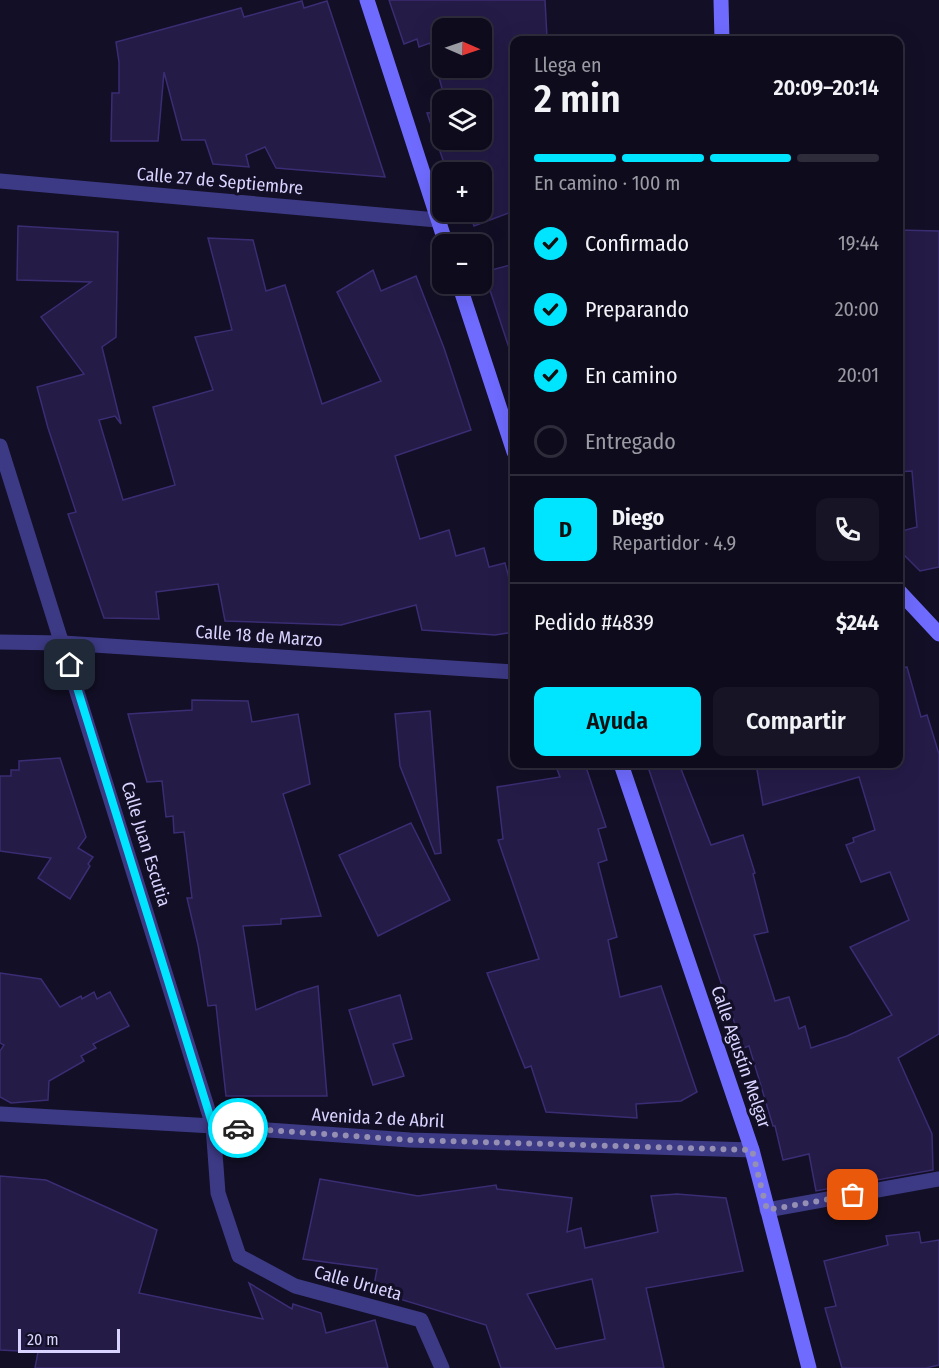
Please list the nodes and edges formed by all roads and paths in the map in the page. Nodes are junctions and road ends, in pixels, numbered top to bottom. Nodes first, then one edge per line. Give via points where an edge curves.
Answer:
1 (367, 0) edge
2 (721, 0) edge
3 (722, 36) edge
4 (0, 181) edge
5 (432, 204) edge
6 (432, 220) edge
7 (462, 294) edge
8 (510, 440) edge
9 (0, 446) edge
10 (903, 595) edge
11 (939, 634) edge
12 (0, 642) edge
13 (63, 643) junction
14 (510, 672) edge
15 (622, 768) edge
16 (1, 1114) edge
17 (213, 1126) junction
18 (752, 1150) junction
19 (939, 1179) edge
20 (767, 1210) junction
21 (239, 1256) joint
22 (442, 1368) edge
23 (808, 1368) edge

1 - 5 street
2 - 3 street
4 - 6 street, Calle 27 de Septiembre
7 - 8 street
9 - 13 street, Calle Juan Escutia
10 - 11 street
12 - 13 street, Calle 18 de Marzo
13 - 14 street, Calle 18 de Marzo
13 - 17 street, Calle Juan Escutia
15 - 18 street, Calle Agustín Melgar
16 - 17 street, Avenida 2 de Abril
17 - 18 street, Avenida 2 de Abril via 410,1140
17 - 21 street, Calle Juan Escutia via 218,1193
18 - 20 street, Calle Agustín Melgar
19 - 20 street
20 - 23 street, Calle Agustín Melgar
21 - 22 street, Calle Urueta via 295,1286 421,1320

